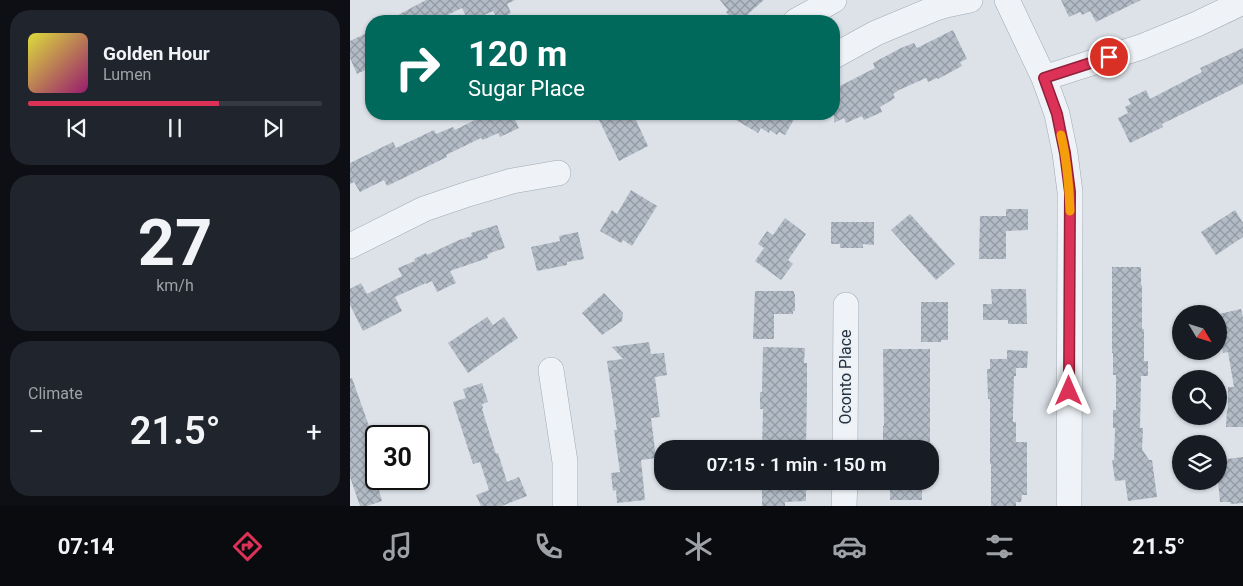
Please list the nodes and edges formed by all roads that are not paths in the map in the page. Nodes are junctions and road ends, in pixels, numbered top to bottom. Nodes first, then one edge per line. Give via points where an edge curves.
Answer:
1 (834, 0) edge
2 (970, 0) edge
3 (1007, 0) edge
4 (1243, 2) edge
5 (934, 4) edge
6 (807, 15) edge
7 (840, 53) edge
8 (1044, 78) junction
9 (558, 173) dead end
10 (350, 246) edge
11 (846, 305) dead end
12 (550, 370) dead end
13 (845, 440) edge
14 (844, 490) edge
15 (565, 506) edge
16 (844, 506) edge
17 (1069, 506) edge

1 - 6 street
2 - 5 street
3 - 8 street
4 - 8 street via 1141,46
5 - 7 street
8 - 17 street via 1057,114 1070,192
9 - 10 street via 512,181 424,209
11 - 13 street, Oconto Place
12 - 15 street via 565,462
14 - 16 street

